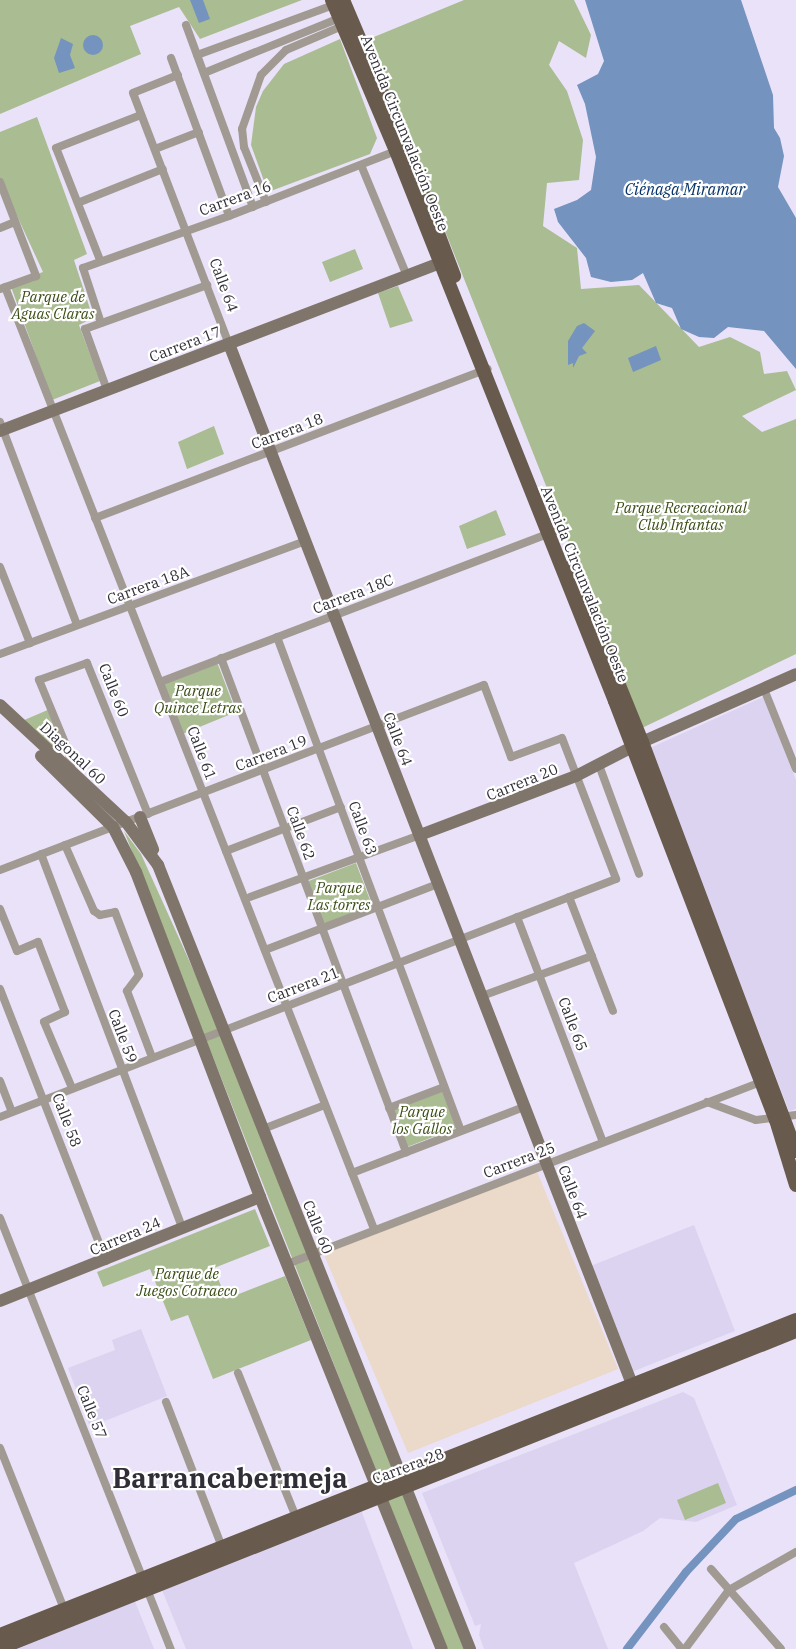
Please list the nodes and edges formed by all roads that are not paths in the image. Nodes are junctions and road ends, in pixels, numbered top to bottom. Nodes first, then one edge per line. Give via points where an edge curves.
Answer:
1 (342, 12) edge
2 (186, 25) dead end
3 (197, 55) junction
4 (171, 58) dead end
5 (204, 73) junction
6 (178, 75) junction
7 (141, 115) junction
8 (199, 132) junction
9 (243, 133) junction
10 (228, 138) junction
11 (155, 149) junction
12 (396, 151) junction
13 (361, 165) junction
14 (163, 169) junction
15 (0, 182) edge
16 (80, 202) junction
17 (266, 202) junction
18 (253, 207) junction
19 (229, 216) junction
20 (15, 222) junction
21 (0, 228) edge
22 (188, 230) junction
23 (100, 260) junction
24 (444, 262) junction
25 (407, 276) junction
26 (207, 285) junction
27 (2, 288) edge
28 (101, 323) junction
29 (229, 344) junction
30 (486, 370) junction
31 (107, 390) junction
32 (53, 411) junction
33 (1, 428) edge
34 (271, 452) junction
35 (95, 518) junction
36 (552, 532) junction
37 (305, 541) junction
38 (0, 567) edge
39 (130, 606) junction
40 (334, 615) junction
41 (77, 625) junction
42 (277, 637) junction
43 (30, 643) junction
44 (0, 654) edge
45 (221, 658) junction
46 (796, 674) edge
47 (160, 682) junction
48 (764, 689) junction
49 (0, 705) edge
50 (0, 715) edge
51 (377, 727) junction
52 (637, 744) junction
53 (68, 750) junction
54 (318, 750) junction
55 (53, 756) junction
56 (599, 765) junction
57 (796, 767) edge
58 (264, 770) junction
59 (72, 774) junction
60 (576, 776) junction
61 (203, 793) junction
62 (341, 807) junction
63 (144, 815) junction
64 (126, 822) junction
65 (113, 827) junction
66 (285, 828) junction
67 (420, 836) junction
68 (65, 845) junction
69 (226, 851) junction
70 (41, 854) junction
71 (360, 857) junction
72 (158, 865) junction
73 (0, 870) edge
74 (639, 874) dead end
75 (303, 878) junction
76 (438, 884) junction
77 (250, 897) dead end
78 (569, 897) junction
79 (378, 908) junction
80 (0, 909) edge
81 (517, 917) junction
82 (322, 930) junction
83 (459, 939) junction
84 (265, 950) junction
85 (592, 956) junction
86 (399, 962) junction
87 (540, 975) junction
88 (342, 984) junction
89 (0, 990) edge
90 (482, 996) junction
91 (286, 1005) junction
92 (613, 1011) dead end
93 (224, 1030) junction
94 (201, 1038) junction
95 (152, 1058) junction
96 (121, 1069) junction
97 (0, 1081) edge
98 (761, 1082) junction
99 (444, 1087) junction
100 (72, 1088) junction
101 (44, 1099) junction
102 (707, 1102) junction
103 (325, 1105) junction
104 (524, 1107) junction
105 (389, 1108) junction
106 (12, 1112) junction
107 (0, 1117) edge
108 (786, 1118) edge
109 (263, 1129) junction
110 (461, 1131) junction
111 (603, 1142) junction
112 (796, 1151) edge
113 (406, 1152) junction
114 (546, 1163) junction
115 (352, 1173) junction
116 (796, 1185) edge
117 (261, 1197) junction
118 (0, 1218) edge
119 (182, 1227) junction
120 (374, 1229) junction
121 (313, 1253) junction
122 (106, 1261) junction
123 (287, 1264) junction
124 (28, 1290) junction
125 (0, 1301) edge
126 (796, 1320) edge
127 (796, 1331) edge
128 (238, 1373) dead end
129 (634, 1390) junction
130 (166, 1402) dead end
131 (0, 1448) edge
132 (404, 1478) junction
133 (378, 1489) junction
134 (296, 1517) junction
135 (222, 1547) junction
136 (795, 1554) edge
137 (711, 1569) dead end
138 (144, 1582) junction
139 (729, 1590) junction
140 (64, 1609) junction
141 (664, 1627) dead end
142 (0, 1635) edge
143 (0, 1648) edge
144 (171, 1649) edge
145 (442, 1649) edge
146 (470, 1649) edge
147 (683, 1649) edge
148 (781, 1649) edge

1 - 3 street
1 - 5 street
1 - 9 street via 275,58 261,75 249,102
1 - 12 main road, Avenida Circunvalación Oeste
1 - 24 main road, Avenida Circunvalación Oeste
2 - 3 street
3 - 5 street
4 - 6 street
5 - 10 street
6 - 7 street, Calle 64 via 133,93
6 - 8 street
7 - 11 street, Calle 64
7 - 16 street via 56,147
8 - 11 street
8 - 19 street
9 - 10 street
9 - 17 street
10 - 18 street
11 - 14 street, Calle 64
12 - 13 street, Carrera 16
12 - 24 main road, Avenida Circunvalación Oeste
13 - 17 street, Carrera 16
13 - 25 street
14 - 16 street
14 - 22 street, Calle 64
15 - 20 street
16 - 23 street
17 - 18 street, Carrera 16
18 - 19 street, Carrera 16
19 - 22 street, Carrera 16
20 - 21 street
20 - 27 street via 36,276
22 - 23 street, Carrera 16
22 - 26 street, Calle 64
23 - 28 street, Carrera 16 via 83,268
24 - 25 street, Carrera 17
24 - 30 main road, Avenida Circunvalación Oeste
25 - 29 street, Carrera 17
26 - 28 street
26 - 29 street, Calle 64
27 - 32 street, Calle 61
28 - 31 street via 85,329
29 - 31 street, Carrera 17
29 - 34 street, Calle 64
30 - 34 street, Carrera 18
30 - 36 main road, Avenida Circunvalación Oeste
31 - 32 street, Carrera 17
32 - 33 street, Carrera 17
32 - 35 street, Calle 61
33 - 41 street
34 - 35 street, Carrera 18
34 - 37 street, Calle 64
35 - 39 street, Calle 61
36 - 40 street, Carrera 18C
36 - 52 main road, Avenida Circunvalación Oeste
37 - 39 street, Carrera 18A
37 - 40 street, Calle 64
38 - 43 street
39 - 41 street, Carrera 18A
39 - 47 street, Calle 61
40 - 42 street, Carrera 18C
40 - 51 street, Calle 64
41 - 43 street, Carrera 18A
42 - 45 street, Carrera 18C
42 - 54 street, Calle 63
43 - 44 street, Carrera 18A
45 - 47 street, Carrera 18C
45 - 58 street, Calle 62
46 - 48 street, Carrera 20
47 - 61 street, Calle 61
48 - 52 street, Carrera 20
48 - 57 street
49 - 55 street, Diagonal 60
50 - 65 street, Diagonal 60
51 - 54 street, Carrera 19
51 - 60 street, Carrera 19 via 484,685 512,757 562,738
51 - 67 street, Calle 64
52 - 56 street, Carrera 20
52 - 98 main road, Avenida Circunvalación Oeste
52 - 108 main road, Avenida Circunvalación Oeste
53 - 55 street
53 - 59 street, Calle 60
53 - 63 street, Calle 60 via 39,680 87,663
54 - 58 street, Carrera 19
54 - 62 street, Calle 63
55 - 59 street, Diagonal 60
56 - 60 street, Carrera 20
56 - 74 street
58 - 61 street, Carrera 19
58 - 66 street, Calle 62
59 - 64 street, Diagonal 60
60 - 67 street, Carrera 20
60 - 78 street, Carrera 21 via 616,879
61 - 63 street, Carrera 19
61 - 69 street, Calle 61
62 - 66 street
62 - 71 street, Calle 63
63 - 64 street, Carrera 19
63 - 72 street
64 - 65 street, Carrera 19
64 - 72 street, Calle 60
65 - 68 street, Carrera 19
65 - 94 street via 136,872
66 - 69 street
66 - 75 street, Calle 62
67 - 71 street, Carrera 20
67 - 76 street, Calle 64
68 - 70 street, Carrera 19
68 - 95 street via 94,911 100,915 115,912 139,975 127,991
69 - 84 street, Calle 61
70 - 73 street, Carrera 19
70 - 96 street, Calle 59
71 - 75 street, Carrera 20
71 - 79 street, Calle 63
72 - 93 street, Calle 60
75 - 77 street, Carrera 20
75 - 82 street, Calle 62
76 - 79 street
76 - 83 street, Calle 64
78 - 81 street, Carrera 21
78 - 85 street
79 - 82 street
79 - 86 street, Calle 63
80 - 100 street via 17,951 38,942 65,1012 44,1022
81 - 83 street, Carrera 21
81 - 87 street, Calle 65
82 - 84 street
82 - 88 street, Calle 62
83 - 86 street, Carrera 21
83 - 90 street, Calle 64
84 - 91 street, Calle 61
85 - 87 street
85 - 92 street
86 - 88 street, Carrera 21
86 - 99 street, Calle 63
87 - 90 street
87 - 111 street, Calle 65
88 - 91 street, Carrera 21
88 - 105 street, Calle 62
89 - 101 street, Calle 58
90 - 104 street, Calle 64
91 - 93 street, Carrera 21
91 - 103 street, Calle 61
93 - 94 street, Carrera 21
93 - 109 street, Calle 60
94 - 95 street, Carrera 21
94 - 117 street
95 - 96 street, Carrera 21
96 - 100 street, Carrera 21
96 - 119 street, Calle 59
97 - 106 street
98 - 102 street, Carrera 25
98 - 108 main road, Avenida Circunvalación Oeste
99 - 105 street
99 - 110 street, Calle 63
100 - 101 street, Carrera 21
101 - 106 street, Carrera 21
101 - 122 street, Calle 58
102 - 108 street via 756,1120
102 - 111 street, Carrera 25
103 - 109 street
103 - 115 street, Calle 61
104 - 110 street
104 - 114 street, Calle 64
105 - 113 street, Calle 62
106 - 107 street, Carrera 21
108 - 112 main road, Avenida Circunvalación Oeste
108 - 116 main road, Avenida Circunvalación Oeste
109 - 121 street, Calle 60
110 - 113 street
111 - 114 street, Carrera 25
113 - 115 street
114 - 120 street, Carrera 25
114 - 129 street, Calle 64
115 - 120 street, Calle 61
117 - 119 street, Carrera 24
117 - 123 street
118 - 124 street, Calle 57
119 - 122 street, Carrera 24
120 - 121 street, Carrera 25
121 - 123 street, Carrera 25
121 - 132 street, Calle 60
122 - 124 street, Carrera 24
123 - 133 street
124 - 125 street, Carrera 24
124 - 138 street, Calle 57
126 - 129 main road, Carrera 28
127 - 129 main road, Carrera 28
128 - 134 street
129 - 132 main road, Carrera 28
130 - 135 street
131 - 140 street
132 - 133 main road, Carrera 28
132 - 146 street, Calle 60
133 - 134 main road, Carrera 28
133 - 138 main road, Carrera 28
133 - 145 street
134 - 135 main road, Carrera 28
135 - 138 main road, Carrera 28
136 - 139 street
137 - 139 street
138 - 140 main road, Carrera 28
138 - 143 main road, Carrera 28
138 - 144 street, Calle 57
139 - 147 street
139 - 148 street
140 - 142 main road, Carrera 28
141 - 147 street

